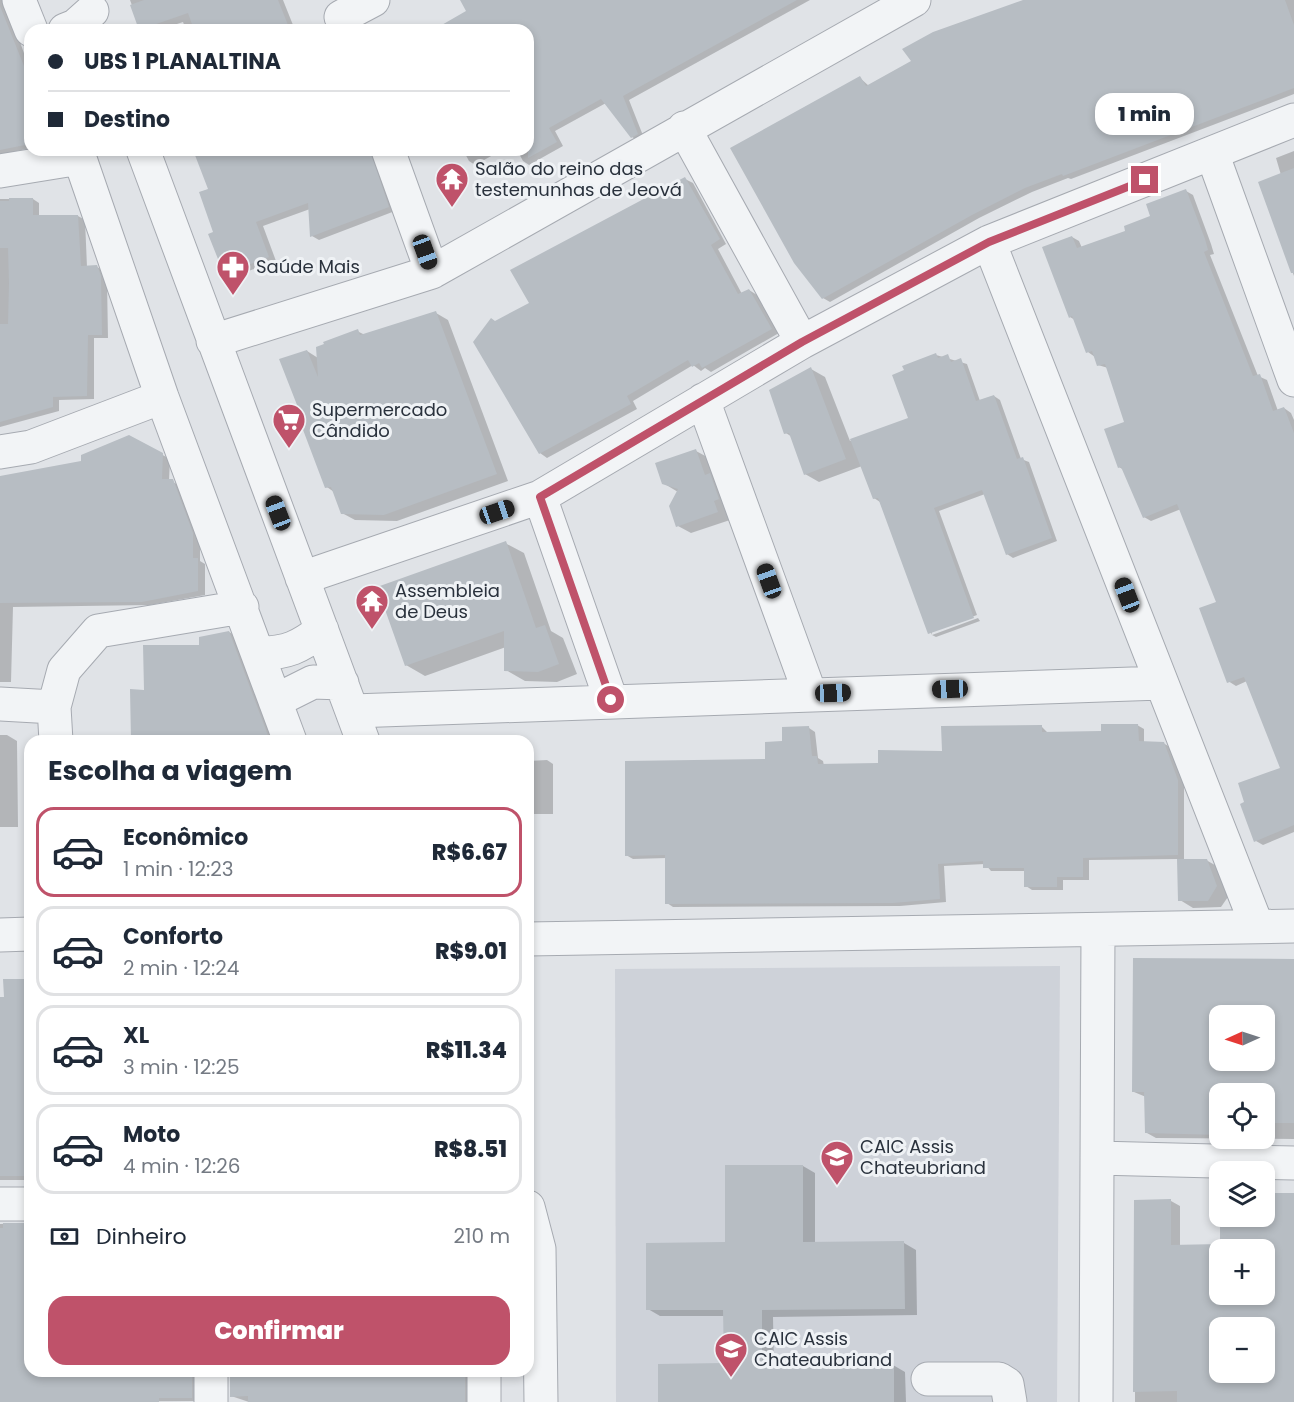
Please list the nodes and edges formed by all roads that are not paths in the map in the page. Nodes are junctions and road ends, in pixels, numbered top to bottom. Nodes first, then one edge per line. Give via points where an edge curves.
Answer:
1 (19, 0) edge
2 (373, 0) edge
3 (914, 0) edge
4 (93, 14) edge
5 (340, 16) edge
6 (29, 24) edge
7 (78, 24) edge
8 (1294, 120) edge
9 (684, 128) junction
10 (1212, 153) junction
11 (70, 156) edge
12 (80, 156) edge
13 (145, 156) edge
14 (390, 156) edge
15 (0, 171) edge
16 (989, 242) junction
17 (432, 273) junction
18 (213, 341) junction
19 (802, 342) junction
20 (1294, 380) edge
21 (162, 397) junction
22 (703, 400) junction
23 (0, 452) edge
24 (540, 497) junction
25 (302, 578) junction
26 (242, 607) junction
27 (322, 630) junction
28 (259, 654) junction
29 (1161, 683) junction
30 (810, 694) junction
31 (611, 700) junction
32 (275, 701) junction
33 (0, 704) edge
34 (54, 707) junction
35 (353, 712) edge
36 (56, 735) edge
37 (288, 735) edge
38 (1257, 926) junction
39 (1294, 926) edge
40 (1098, 930) junction
41 (24, 934) edge
42 (0, 935) edge
43 (534, 939) edge
44 (1097, 1158) junction
45 (1294, 1163) edge
46 (0, 1204) edge
47 (24, 1204) edge
48 (534, 1230) edge
49 (211, 1377) edge
50 (484, 1377) edge
51 (928, 1379) dead end
52 (212, 1402) edge
53 (484, 1402) edge
54 (541, 1402) edge
55 (1010, 1402) edge
56 (1096, 1402) edge

1 - 6 street
2 - 5 street
3 - 9 street
4 - 7 street
8 - 10 street
9 - 17 street
9 - 19 street
10 - 16 street
10 - 20 street
11 - 15 street
12 - 21 street
13 - 18 street
14 - 17 street
16 - 19 street
16 - 29 street
17 - 18 street
18 - 25 street
19 - 22 street
21 - 23 street via 32,447
21 - 26 street
22 - 24 street
22 - 30 street
24 - 25 street
24 - 31 street
25 - 27 street
26 - 28 street
26 - 34 street via 98,632 64,670
27 - 28 street via 298,648
27 - 35 street
28 - 32 street
29 - 30 street
29 - 38 street
30 - 31 street
31 - 35 street
32 - 35 street via 313,682
32 - 37 street
33 - 34 street
34 - 36 street
38 - 39 street
38 - 40 street
40 - 43 street
40 - 44 street
41 - 42 street
44 - 45 street
44 - 56 street
46 - 47 street
48 - 54 street via 539,1249
49 - 52 street
50 - 53 street
51 - 55 street via 999,1379 1007,1384

